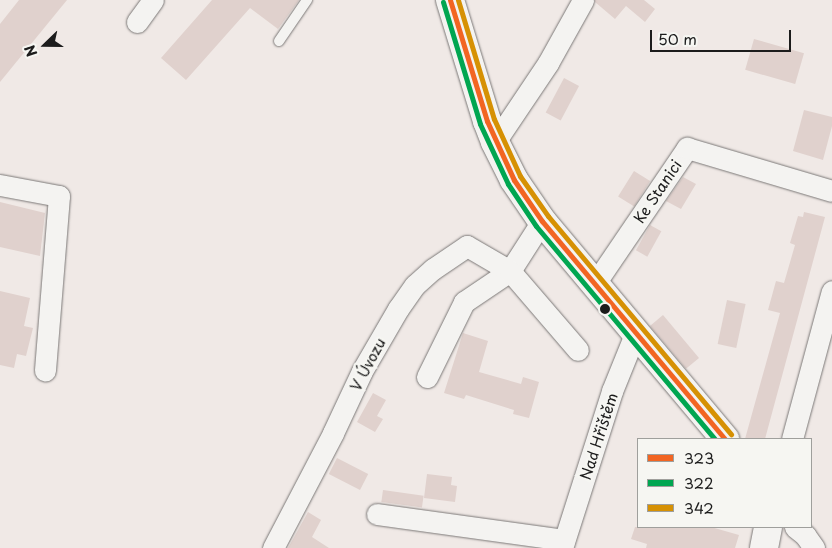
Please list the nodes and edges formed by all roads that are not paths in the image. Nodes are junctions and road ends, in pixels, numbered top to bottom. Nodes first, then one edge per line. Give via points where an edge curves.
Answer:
1 (153, 0) edge
2 (308, 0) edge
3 (450, 0) edge
4 (583, 0) edge
5 (137, 22) dead end
6 (279, 41) dead end
7 (495, 142) junction
8 (0, 185) edge
9 (832, 191) edge
10 (542, 222) junction
11 (510, 271) junction
12 (594, 285) junction
13 (832, 291) edge
14 (635, 334) junction
15 (578, 350) dead end
16 (45, 370) dead end
17 (427, 377) dead end
18 (724, 438) edge
19 (792, 438) edge
20 (378, 514) dead end
21 (768, 528) edge
22 (796, 528) edge
23 (563, 544) edge
24 (273, 548) edge
25 (764, 548) edge
26 (814, 548) edge

1 - 5 street
2 - 6 lane
3 - 7 street
4 - 7 street via 548,63
7 - 10 street via 514,180
8 - 16 street via 59,196
9 - 12 street, Ke Stanici via 686,148
10 - 11 street
10 - 12 street
11 - 15 street
11 - 17 street via 464,302
11 - 24 street, V Úvozu via 466,246 416,285 398,309 362,372
12 - 14 street
13 - 19 street
14 - 18 street
14 - 23 street, Nad Hřištěm via 612,391
20 - 23 street, Nad Hřištěm
21 - 25 street
22 - 26 street

